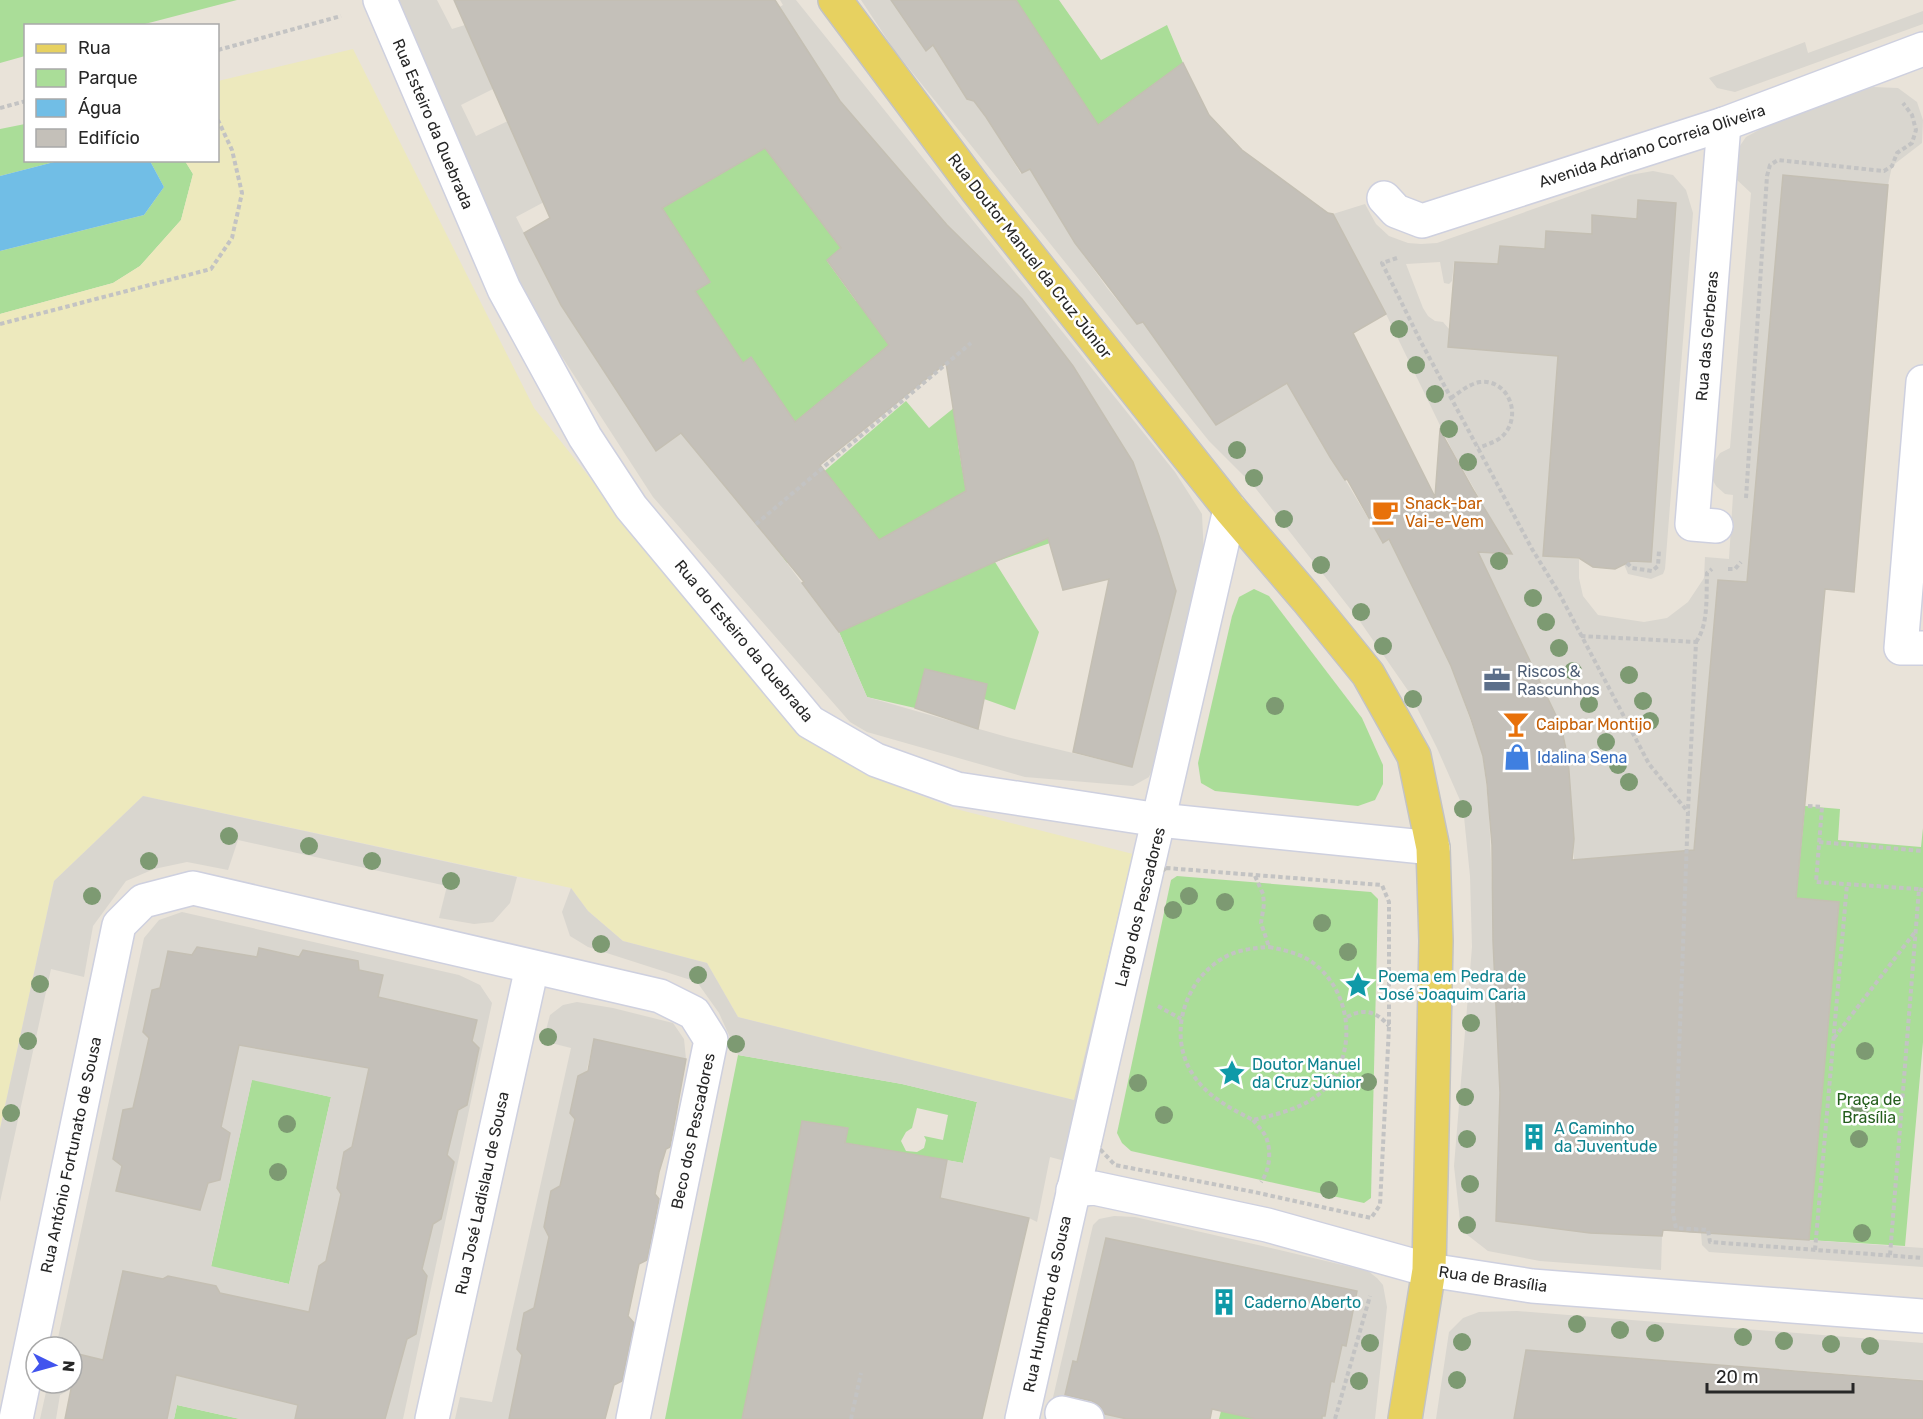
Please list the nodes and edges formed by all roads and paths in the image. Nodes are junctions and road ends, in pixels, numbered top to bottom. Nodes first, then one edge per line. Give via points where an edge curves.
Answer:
1 (834, 0) edge
2 (381, 3) edge
3 (1923, 49) edge
4 (219, 50) edge
5 (1901, 101) dead end
6 (24, 102) edge
7 (0, 108) edge
8 (219, 122) edge
9 (1724, 124) junction
10 (1760, 171) dead end
11 (1767, 176) junction
12 (1384, 198) dead end
13 (487, 248) joint
14 (1404, 255) dead end
15 (0, 324) edge
16 (971, 343) dead end
17 (1923, 382) edge
18 (1451, 398) junction
19 (1478, 448) junction
20 (1746, 502) dead end
21 (1230, 509) junction
22 (756, 524) dead end
23 (1716, 526) dead end
24 (1659, 543) dead end
25 (1742, 561) dead end
26 (1627, 563) dead end
27 (1713, 568) dead end
28 (1724, 568) dead end
29 (1581, 636) junction
30 (1696, 642) junction
31 (1923, 648) edge
32 (1808, 806) dead end
33 (1688, 812) junction
34 (1159, 820) junction
35 (1820, 842) junction
36 (1433, 848) junction
37 (1923, 851) edge
38 (1254, 876) junction
39 (1847, 884) junction
40 (1921, 890) edge
41 (143, 901) joint
42 (1916, 932) junction
43 (1269, 947) junction
44 (532, 967) junction
45 (1347, 1017) junction
46 (1389, 1027) junction
47 (1833, 1040) junction
48 (1253, 1120) junction
49 (1073, 1190) junction
50 (1254, 1192) junction
51 (1815, 1250) junction
52 (1890, 1255) junction
53 (1923, 1258) edge
54 (1429, 1270) junction
55 (1370, 1287) dead end
56 (1923, 1316) edge
57 (861, 1373) dead end
58 (16, 1419) edge
59 (432, 1419) edge
60 (633, 1419) edge
61 (851, 1419) edge
62 (1022, 1419) edge
63 (1335, 1419) edge
64 (1405, 1419) edge

1 - 21 main road, Rua Doutor Manuel da Cruz Júnior via 976,189
2 - 4 path
2 - 13 street, Rua Esteiro da Quebrada
3 - 9 street, Avenida Adriano Correia Oliveira
5 - 11 path via 1912,115 1916,130 1911,143 1897,153 1892,166 1884,171 1778,160 1770,165
6 - 7 path
8 - 15 path via 232,150 242,193 232,238 211,269
9 - 12 street, Avenida Adriano Correia Oliveira via 1422,221 1396,211
9 - 23 street, Rua das Gerberas via 1692,524
10 - 11 path
11 - 20 path
13 - 34 street, Rua do Esteiro da Quebrada via 504,289 585,437 631,507 810,722 876,760 957,789
14 - 18 path via 1382,263
16 - 22 path
17 - 31 street via 1901,648
18 - 19 path
18 - 19 path via 1482,382 1500,387 1513,404 1511,424 1505,434
19 - 29 path
21 - 34 street
21 - 36 main road, Rua Doutor Manuel da Cruz Júnior via 1368,674 1414,756
24 - 26 path via 1658,566 1652,571 1632,568
25 - 28 path via 1734,569
27 - 30 path via 1707,573 1704,619
29 - 30 path
29 - 33 path via 1649,764
30 - 33 path
32 - 35 path via 1822,807
33 - 51 path via 1673,1213 1676,1228 1707,1230 1710,1242
34 - 36 street, Largo dos Pescadores
34 - 49 street, Largo dos Pescadores
35 - 37 path
35 - 39 path via 1816,882
36 - 54 main road, Rua Doutor Manuel da Cruz Júnior via 1436,941
38 - 43 path via 1263,894 1261,923
38 - 46 path via 1382,885 1389,902
38 - 50 path via 1166,868 1157,875 1101,1120 1099,1148 1115,1165
39 - 40 path
39 - 47 path
40 - 42 path
41 - 44 street, Beco dos Pescadores via 193,888
41 - 58 street, Rua António Fortunato de Sousa via 119,925
42 - 47 path
42 - 52 path
43 - 45 path via 1291,951 1328,976
43 - 48 path via 1244,949 1221,959 1202,974 1188,995 1181,1019 1182,1046 1191,1072 1209,1094
44 - 59 street, Rua José Ladislau de Sousa
44 - 60 street, Beco dos Pescadores via 660,996 694,1013 711,1040
45 - 46 path via 1358,1011 1370,1011
45 - 48 path via 1346,1047 1328,1083 1315,1097 1288,1111
46 - 50 path via 1380,1205 1371,1218
47 - 51 path
48 - 50 path via 1266,1136 1270,1156 1266,1176
49 - 54 street, Rua de Brasília via 1094,1188 1267,1225
49 - 62 street, Rua Humberto de Sousa
51 - 52 path
52 - 53 path
54 - 56 street, Rua de Brasília via 1532,1286
54 - 64 main road, Rua Doutor Manuel da Cruz Júnior
55 - 63 path
57 - 61 path

